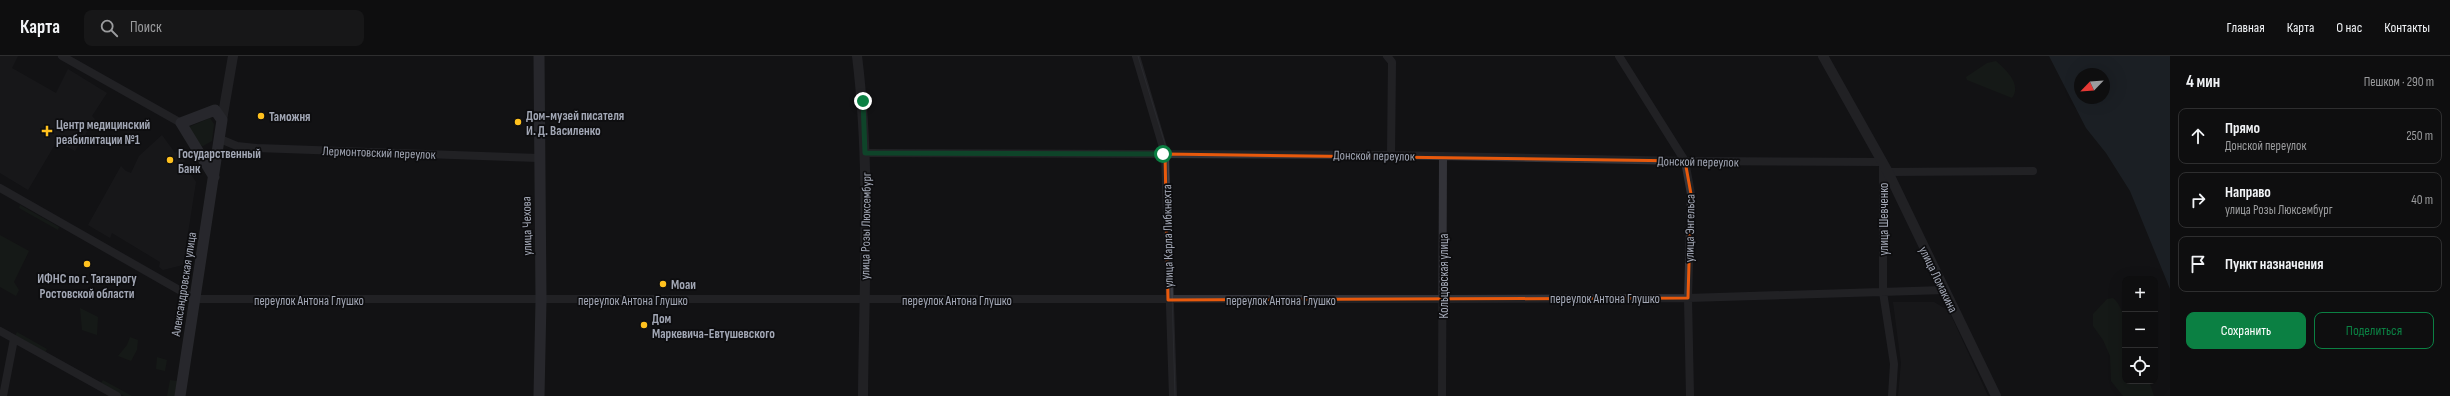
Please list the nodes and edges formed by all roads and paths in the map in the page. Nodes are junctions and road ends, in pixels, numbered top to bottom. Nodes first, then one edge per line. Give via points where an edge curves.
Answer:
1 (62, 56) edge
2 (233, 56) edge
3 (539, 56) edge
4 (857, 56) edge
5 (1136, 56) edge
6 (1387, 56) edge
7 (1619, 56) edge
8 (1823, 56) edge
9 (226, 99) junction
10 (210, 111) junction
11 (222, 120) junction
12 (180, 123) junction
13 (219, 144) junction
14 (200, 152) junction
15 (865, 153) junction
16 (1165, 154) junction
17 (1391, 155) junction
18 (1443, 156) junction
19 (539, 158) junction
20 (1685, 161) junction
21 (1882, 162) junction
22 (2033, 171) dead end
23 (1888, 172) junction
24 (214, 177) junction
25 (0, 188) edge
26 (1944, 290) junction
27 (1883, 292) junction
28 (1688, 298) junction
29 (195, 299) junction
30 (1443, 299) junction
31 (541, 300) junction
32 (864, 300) junction
33 (1168, 300) junction
34 (0, 331) edge
35 (14, 339) junction
36 (3, 396) edge
37 (117, 396) edge
38 (180, 396) edge
39 (539, 396) edge
40 (863, 396) edge
41 (1173, 396) edge
42 (1442, 396) edge
43 (1690, 396) edge
44 (1892, 396) edge
45 (1996, 396) edge

1 - 12 street
2 - 9 street
3 - 19 main road, улица Чехова
4 - 15 street, улица Розы Люксембург via 863,101
5 - 16 street, улица Карла Либкнехта
6 - 17 street via 1392,62
7 - 20 street, улица Энгельса
8 - 21 street, улица Шевченко
9 - 10 street
9 - 11 street
10 - 11 main road via 218,112
10 - 12 main road
11 - 13 main road, Александровская улица
12 - 14 main road
13 - 14 main road via 211,154 205,155
13 - 19 street, Лермонтовский переулок via 257,148
13 - 24 main road, Александровская улица
14 - 24 main road
15 - 16 street, Донской переулок
15 - 32 street, улица Розы Люксембург
16 - 17 street, Донской переулок
16 - 33 street, улица Карла Либкнехта
17 - 18 street, Донской переулок
18 - 20 street, Донской переулок
18 - 30 street, Кольцовская улица
19 - 31 main road, улица Чехова
20 - 21 street, Донской переулок
20 - 28 street, улица Энгельса via 1691,194
21 - 23 street, улица Ломакина
21 - 27 street, улица Шевченко
22 - 23 street
23 - 26 street, улица Ломакина
24 - 29 main road, Александровская улица
25 - 29 street, переулок Антона Глушко
26 - 27 street, переулок Антона Глушко
26 - 45 street, улица Ломакина
27 - 28 street, переулок Антона Глушко
27 - 44 street, улица Шевченко via 1894,364
28 - 30 street, переулок Антона Глушко
28 - 43 street, улица Энгельса
29 - 31 street, переулок Антона Глушко
29 - 38 main road, Александровская улица
30 - 33 street, переулок Антона Глушко
30 - 42 street, Кольцовская улица
31 - 32 street, переулок Антона Глушко
31 - 39 main road, улица Чехова
32 - 33 street, переулок Антона Глушко
32 - 40 street, улица Розы Люксембург
33 - 41 street, улица Карла Либкнехта
34 - 35 street
35 - 36 street
35 - 37 street

